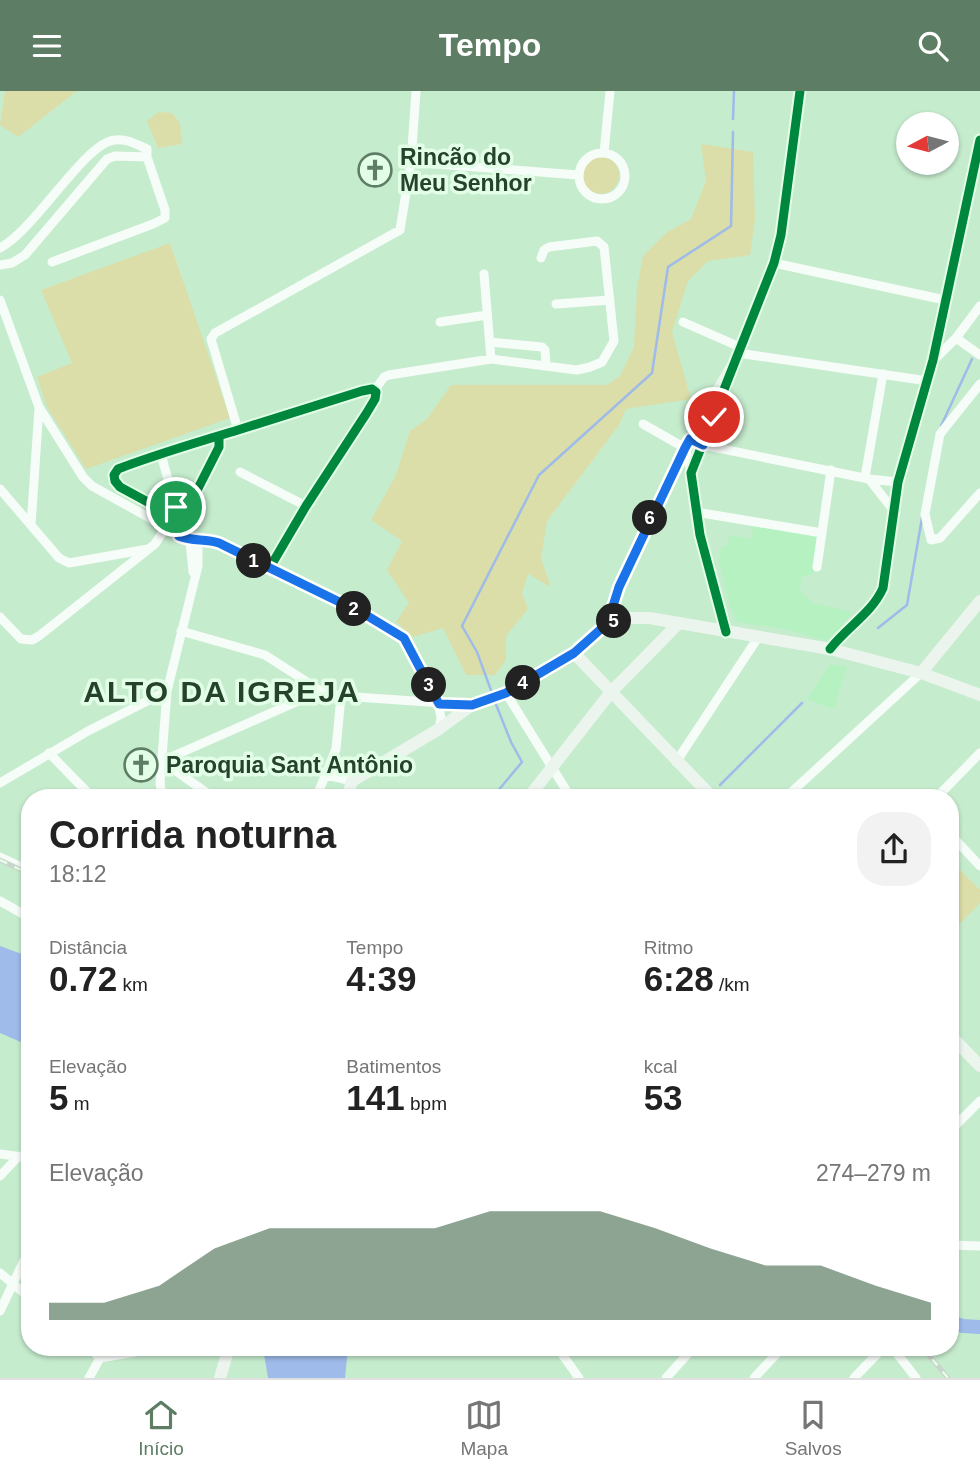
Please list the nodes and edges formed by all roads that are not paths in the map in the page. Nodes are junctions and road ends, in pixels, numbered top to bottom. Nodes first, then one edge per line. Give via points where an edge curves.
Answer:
1 (416, 91) edge
2 (610, 91) edge
3 (800, 91) edge
4 (980, 140) edge
5 (147, 153) junction
6 (604, 153) junction
7 (411, 162) junction
8 (578, 175) junction
9 (0, 248) edge
10 (541, 258) dead end
11 (52, 262) dead end
12 (774, 263) junction
13 (0, 265) edge
14 (484, 274) dead end
15 (0, 300) edge
16 (610, 300) junction
17 (945, 300) junction
18 (556, 304) dead end
19 (980, 306) edge
20 (487, 315) junction
21 (440, 322) dead end
22 (683, 322) dead end
23 (956, 338) junction
24 (490, 342) junction
25 (737, 354) junction
26 (980, 355) edge
27 (491, 359) junction
28 (933, 360) junction
29 (546, 366) junction
30 (883, 373) junction
31 (928, 380) junction
32 (980, 383) edge
33 (375, 390) junction
34 (39, 407) junction
35 (643, 424) dead end
36 (238, 430) junction
37 (219, 436) junction
38 (687, 443) junction
39 (703, 445) junction
40 (161, 454) junction
41 (831, 470) junction
42 (240, 472) dead end
43 (691, 473) junction
44 (867, 478) junction
45 (898, 482) junction
46 (0, 489) edge
47 (980, 493) edge
48 (306, 506) junction
49 (894, 511) junction
50 (696, 512) junction
51 (179, 519) junction
52 (31, 525) junction
53 (166, 527) junction
54 (822, 533) junction
55 (179, 536) junction
56 (194, 541) junction
57 (150, 549) junction
58 (817, 567) dead end
59 (269, 569) junction
60 (980, 601) edge
61 (980, 612) edge
62 (0, 617) edge
63 (614, 621) junction
64 (679, 623) junction
65 (181, 631) junction
66 (726, 632) junction
67 (759, 636) junction
68 (830, 649) junction
69 (574, 653) junction
70 (921, 673) junction
71 (167, 691) junction
72 (321, 691) junction
73 (611, 692) junction
74 (506, 693) junction
75 (980, 695) edge
76 (341, 696) junction
77 (439, 704) junction
78 (472, 705) junction
79 (439, 729) junction
80 (49, 753) junction
81 (980, 753) edge
82 (162, 761) junction
83 (676, 762) junction
84 (553, 768) junction
85 (327, 775) junction
86 (352, 781) junction
87 (0, 783) edge
88 (84, 789) edge
89 (161, 789) edge
90 (201, 789) edge
91 (320, 789) edge
92 (350, 789) edge
93 (536, 789) edge
94 (566, 789) edge
95 (704, 789) edge
96 (795, 789) edge
97 (945, 789) edge
98 (959, 844) edge
99 (0, 857) edge
100 (980, 866) edge
101 (21, 867) edge
102 (0, 901) edge
103 (21, 913) edge
104 (959, 1044) edge
105 (980, 1066) edge
106 (980, 1101) edge
107 (959, 1122) edge
108 (0, 1154) edge
109 (18, 1157) junction
110 (21, 1157) edge
111 (0, 1176) edge
112 (959, 1245) edge
113 (980, 1245) edge
114 (21, 1268) edge
115 (0, 1273) edge
116 (14, 1284) junction
117 (21, 1290) edge
118 (0, 1311) edge
119 (112, 1356) edge
120 (226, 1356) edge
121 (564, 1356) edge
122 (686, 1356) edge
123 (775, 1356) edge
124 (875, 1356) edge
125 (899, 1356) edge
126 (100, 1358) joint
127 (89, 1378) edge
128 (220, 1378) edge
129 (579, 1378) edge
130 (666, 1378) edge
131 (754, 1378) edge
132 (854, 1378) edge
133 (916, 1378) edge

1 - 7 street
2 - 6 street
3 - 12 main road
4 - 17 street
5 - 9 street via 125,140 105,142 20,235
5 - 11 street via 165,210 163,220
5 - 13 street via 107,159 25,255
6 - 8 street via 586,158
6 - 8 street via 617,159 624,171 620,191 608,199 593,198 582,189
7 - 8 street
7 - 36 street via 400,230 219,330 211,339
10 - 16 street via 548,247 601,242
12 - 17 street
12 - 25 main road
14 - 20 street
15 - 34 street
16 - 18 street
16 - 29 street via 614,341 602,362 577,370
17 - 28 street
19 - 23 street
20 - 21 street
20 - 24 street
22 - 25 street
23 - 26 street
23 - 28 street
24 - 27 street
24 - 29 street via 542,347
25 - 30 street
25 - 38 main road
25 - 39 street
27 - 29 street
27 - 33 street via 389,375
28 - 31 street
30 - 31 street
30 - 44 street
31 - 45 street
32 - 47 street via 940,434 925,514 930,540 940,538
33 - 36 street
33 - 48 street via 366,415
34 - 52 street
34 - 53 street via 87,482
35 - 38 street
36 - 37 street
37 - 40 street
37 - 51 street via 219,447
38 - 39 street
38 - 43 street
38 - 63 main road via 619,587
39 - 41 street
39 - 43 street
40 - 51 street
40 - 51 street via 118,470 115,481
41 - 44 street
41 - 54 street
42 - 48 street
43 - 50 street
44 - 45 street
44 - 49 street
45 - 49 street
46 - 52 street
48 - 59 street
49 - 68 street via 883,588 869,610
50 - 54 street
50 - 66 street
51 - 55 street
52 - 57 street via 59,558 69,563
53 - 55 street
53 - 57 street
54 - 58 street
55 - 56 street
56 - 59 street via 219,543
56 - 65 street via 199,559
57 - 62 street via 32,640 21,639
59 - 77 street via 404,638
60 - 70 main road
61 - 70 main road via 932,667
63 - 64 main road via 641,618
63 - 69 main road
64 - 66 main road
64 - 73 main road
65 - 71 street
65 - 72 street via 265,655
66 - 67 main road
67 - 68 main road
67 - 83 street
68 - 70 main road
69 - 73 main road
69 - 74 main road
70 - 75 main road
70 - 96 street
71 - 80 street
71 - 82 street
72 - 76 street
72 - 82 street
73 - 83 main road
73 - 84 main road
74 - 78 main road
74 - 84 street
76 - 77 street
76 - 85 street via 336,748
77 - 78 street
77 - 79 street
78 - 79 main road
79 - 86 main road
80 - 87 street
80 - 88 street
81 - 97 street
82 - 89 street
82 - 90 street
83 - 95 main road
84 - 93 main road
84 - 94 street
85 - 86 street
85 - 91 street
86 - 92 main road
98 - 100 street
99 - 101 street
102 - 103 street
104 - 105 main road
106 - 107 street
108 - 109 street
109 - 110 street
109 - 111 street
112 - 113 street
114 - 116 street
115 - 116 street
116 - 117 street
116 - 118 street
119 - 126 street
120 - 128 main road
121 - 129 street
122 - 130 street
123 - 131 street
124 - 132 street
125 - 133 street
126 - 127 street

